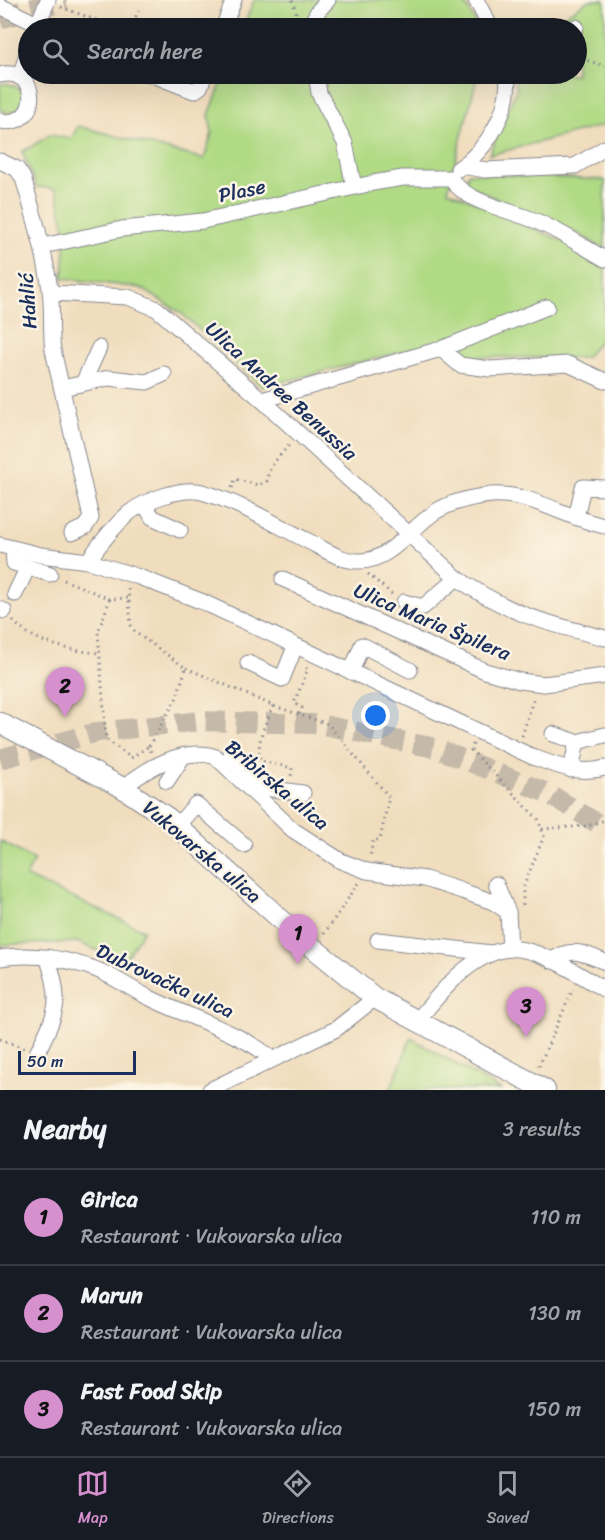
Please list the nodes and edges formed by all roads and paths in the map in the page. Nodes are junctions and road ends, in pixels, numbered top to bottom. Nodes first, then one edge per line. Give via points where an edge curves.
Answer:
1 (234, 0) edge
2 (328, 0) edge
3 (476, 0) edge
4 (54, 3) edge
5 (0, 6) edge
6 (140, 7) dead end
7 (21, 18) edge
8 (43, 18) edge
9 (92, 18) edge
10 (135, 18) edge
11 (227, 18) edge
12 (314, 18) edge
13 (486, 18) edge
14 (587, 60) edge
15 (605, 66) edge
16 (0, 75) edge
17 (18, 77) edge
18 (26, 84) edge
19 (176, 84) edge
20 (201, 84) edge
21 (318, 84) edge
22 (510, 84) edge
23 (0, 121) edge
24 (605, 148) edge
25 (0, 161) edge
26 (463, 166) junction
27 (450, 178) junction
28 (354, 187) junction
29 (43, 246) junction
30 (605, 259) edge
31 (51, 293) junction
32 (548, 307) dead end
33 (99, 348) dead end
34 (441, 349) junction
35 (164, 374) dead end
36 (84, 381) junction
37 (605, 381) edge
38 (63, 387) junction
39 (262, 400) junction
40 (298, 435) junction
41 (605, 488) edge
42 (228, 502) junction
43 (145, 504) junction
44 (576, 517) junction
45 (605, 526) edge
46 (180, 530) dead end
47 (410, 533) junction
48 (72, 534) dead end
49 (6, 547) edge
50 (88, 561) junction
51 (28, 567) junction
52 (50, 574) joint
53 (368, 576) dead end
54 (457, 578) junction
55 (283, 579) dead end
56 (129, 582) dead end
57 (388, 591) dead end
58 (15, 594) dead end
59 (128, 598) junction
60 (110, 599) junction
61 (404, 602) dead end
62 (2, 610) edge
63 (605, 638) edge
64 (295, 647) junction
65 (99, 653) junction
66 (248, 663) dead end
67 (299, 665) dead end
68 (186, 668) junction
69 (410, 670) dead end
70 (351, 672) junction
71 (605, 676) edge
72 (536, 683) junction
73 (274, 706) junction
74 (299, 714) junction
75 (0, 723) edge
76 (553, 734) dead end
77 (605, 735) edge
78 (475, 741) dead end
79 (577, 742) junction
80 (149, 746) junction
81 (517, 749) junction
82 (231, 752) dead end
83 (152, 755) dead end
84 (183, 758) junction
85 (605, 768) edge
86 (571, 770) junction
87 (167, 781) dead end
88 (123, 788) junction
89 (259, 791) junction
90 (296, 793) joint
91 (605, 820) edge
92 (177, 826) junction
93 (542, 829) junction
94 (243, 845) dead end
95 (372, 845) dead end
96 (363, 878) dead end
97 (496, 884) dead end
98 (515, 909) junction
99 (322, 935) dead end
100 (378, 940) dead end
101 (510, 949) junction
102 (492, 954) junction
103 (47, 957) junction
104 (0, 958) edge
105 (552, 961) junction
106 (605, 962) edge
107 (579, 976) junction
108 (605, 990) edge
109 (375, 998) junction
110 (417, 1021) junction
111 (0, 1039) edge
112 (38, 1053) joint
113 (271, 1059) junction
114 (539, 1066) dead end
115 (210, 1090) edge
116 (545, 1090) edge

1 - 11 street
2 - 12 street
3 - 13 street
4 - 8 street
4 - 9 path
5 - 7 street
6 - 10 path
14 - 15 path
16 - 17 street
18 - 23 street via 30,89 30,105 22,117
19 - 20 street via 194,91
21 - 28 street via 345,143
22 - 26 street via 499,120 481,148
24 - 26 street via 575,166 485,170
25 - 29 street, Hahlić via 17,169 23,178
26 - 27 street
27 - 28 street, Plase via 403,178
27 - 30 street via 470,196 536,221
28 - 29 street, Plase via 202,221 122,229
29 - 31 street, Hahlić
31 - 38 street, Hahlić via 50,327
31 - 39 street, Ulica Andree Benussia via 107,294 157,309
32 - 34 street
33 - 36 street
34 - 37 street via 460,365 490,369 568,364
34 - 39 street
35 - 36 street via 147,382 109,378
36 - 38 street
38 - 48 street, Hahlić via 91,518 85,527
39 - 40 street, Ulica Andree Benussia
40 - 42 path via 274,463 267,481 258,485 235,479
40 - 47 street, Ulica Andree Benussia
41 - 44 street via 583,488
42 - 43 street via 188,491
42 - 47 street via 358,562 387,551
43 - 46 street via 152,518
43 - 50 street via 129,513
44 - 45 street
44 - 47 street via 520,498 493,495 435,512
47 - 54 street, Ulica Andree Benussia
49 - 50 street
49 - 51 street via 14,563
50 - 64 street via 203,602
51 - 52 street
51 - 58 street
52 - 60 path
53 - 57 path
54 - 61 street via 423,607
54 - 63 street, Ulica Andree Benussia via 490,601 518,614
55 - 72 street, Ulica Maria Špilera via 485,671
56 - 59 path
59 - 60 path
59 - 68 path via 130,625 136,633
60 - 65 path via 98,632
62 - 65 path via 29,634 62,647
64 - 66 street via 282,679
64 - 70 street
65 - 80 path via 106,739 131,758
67 - 74 path via 308,669 294,703 302,708
68 - 73 path
68 - 80 path via 176,699
69 - 70 street via 362,645
70 - 81 street
71 - 72 street, Ulica Maria Špilera
72 - 81 path via 532,708
73 - 74 path
73 - 90 path via 261,732 259,756 261,761 292,768
74 - 95 path via 328,724 388,797 380,840 373,840
75 - 88 main road, Vukovarska ulica
76 - 79 street
77 - 79 street
78 - 93 path via 471,750 538,819
79 - 86 street
80 - 83 path
81 - 86 street
82 - 89 street
84 - 87 street
84 - 88 street, Bribirska ulica via 148,769
84 - 89 street, Bribirska ulica via 206,753 216,756
85 - 86 street
88 - 92 main road, Vukovarska ulica
89 - 90 street
89 - 98 street, Bribirska ulica via 293,830 341,861 367,871 425,879
91 - 93 path via 587,826
92 - 94 street via 194,805 201,805
92 - 109 main road, Vukovarska ulica
93 - 98 path via 544,836
96 - 99 path
97 - 98 street
98 - 101 street
100 - 102 street
101 - 102 street
101 - 105 street via 530,951
102 - 110 street via 442,991
103 - 104 street, Dubrovačka ulica
103 - 112 street via 58,999
103 - 113 street, Dubrovačka ulica via 112,976 143,995 252,1045
105 - 106 street via 570,951
105 - 107 street
107 - 108 street
107 - 114 path
109 - 110 main road, Vukovarska ulica
109 - 113 street via 336,1029
110 - 116 main road, Vukovarska ulica
111 - 112 path
113 - 115 street

